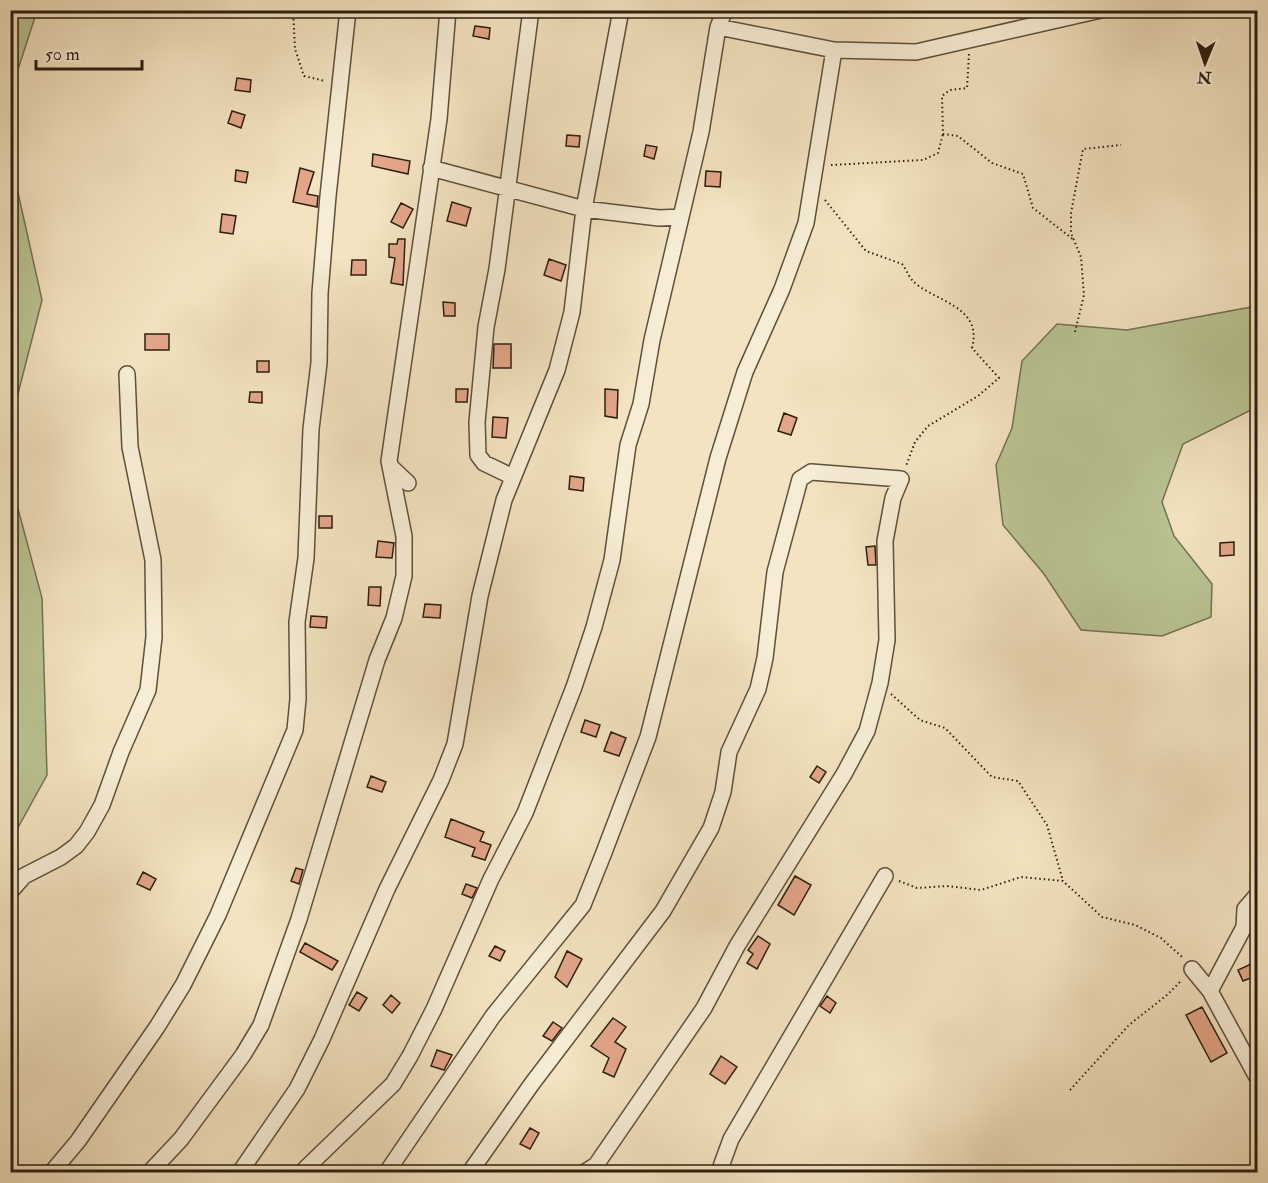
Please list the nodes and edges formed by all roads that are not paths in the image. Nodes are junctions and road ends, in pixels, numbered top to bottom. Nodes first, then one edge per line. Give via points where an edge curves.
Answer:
1 (348, 10) edge
2 (448, 10) edge
3 (531, 10) edge
4 (621, 10) edge
5 (725, 10) edge
6 (1101, 10) edge
7 (718, 27) junction
8 (834, 50) junction
9 (431, 168) junction
10 (508, 189) junction
11 (584, 209) junction
12 (681, 217) junction
13 (127, 374) dead end
14 (389, 461) junction
15 (513, 477) junction
16 (408, 483) dead end
17 (885, 876) road end
18 (10, 892) edge
19 (1257, 894) edge
20 (1192, 969) road end
21 (1210, 991) junction
22 (1257, 1079) edge
23 (592, 1170) edge
24 (52, 1173) edge
25 (150, 1173) edge
26 (240, 1173) edge
27 (302, 1173) edge
28 (387, 1173) edge
29 (470, 1173) edge
30 (719, 1173) edge

1 - 24 street via 320,293 306,558 297,622 295,730 218,915 183,985 78,1141
2 - 9 street
3 - 10 street
4 - 11 street
5 - 7 street
6 - 8 street via 916,52
7 - 8 street
7 - 12 street
8 - 28 street via 806,223 745,372 718,458 648,737 583,905 493,1016
9 - 10 street
9 - 14 street
10 - 11 street
10 - 15 street via 479,382 476,444 484,464
11 - 12 street
11 - 15 street via 572,312 557,370
12 - 27 street via 641,404 628,445 612,560 594,627 525,813 490,879 424,1028 393,1084
13 - 18 street via 130,447 153,560 154,637 148,690 102,805 87,832 76,846 24,876
14 - 16 street
14 - 25 street via 404,536 404,576 299,919 261,1025 181,1139
15 - 26 street via 480,596 456,744 297,1089
17 - 30 street via 731,1139
19 - 21 street via 1245,909 1244,927
20 - 21 street
21 - 22 street
23 - 29 street via 705,1008 867,731 887,640 885,541 901,479 811,472 800,479 775,572 758,688 729,752 723,792 711,828 663,911

